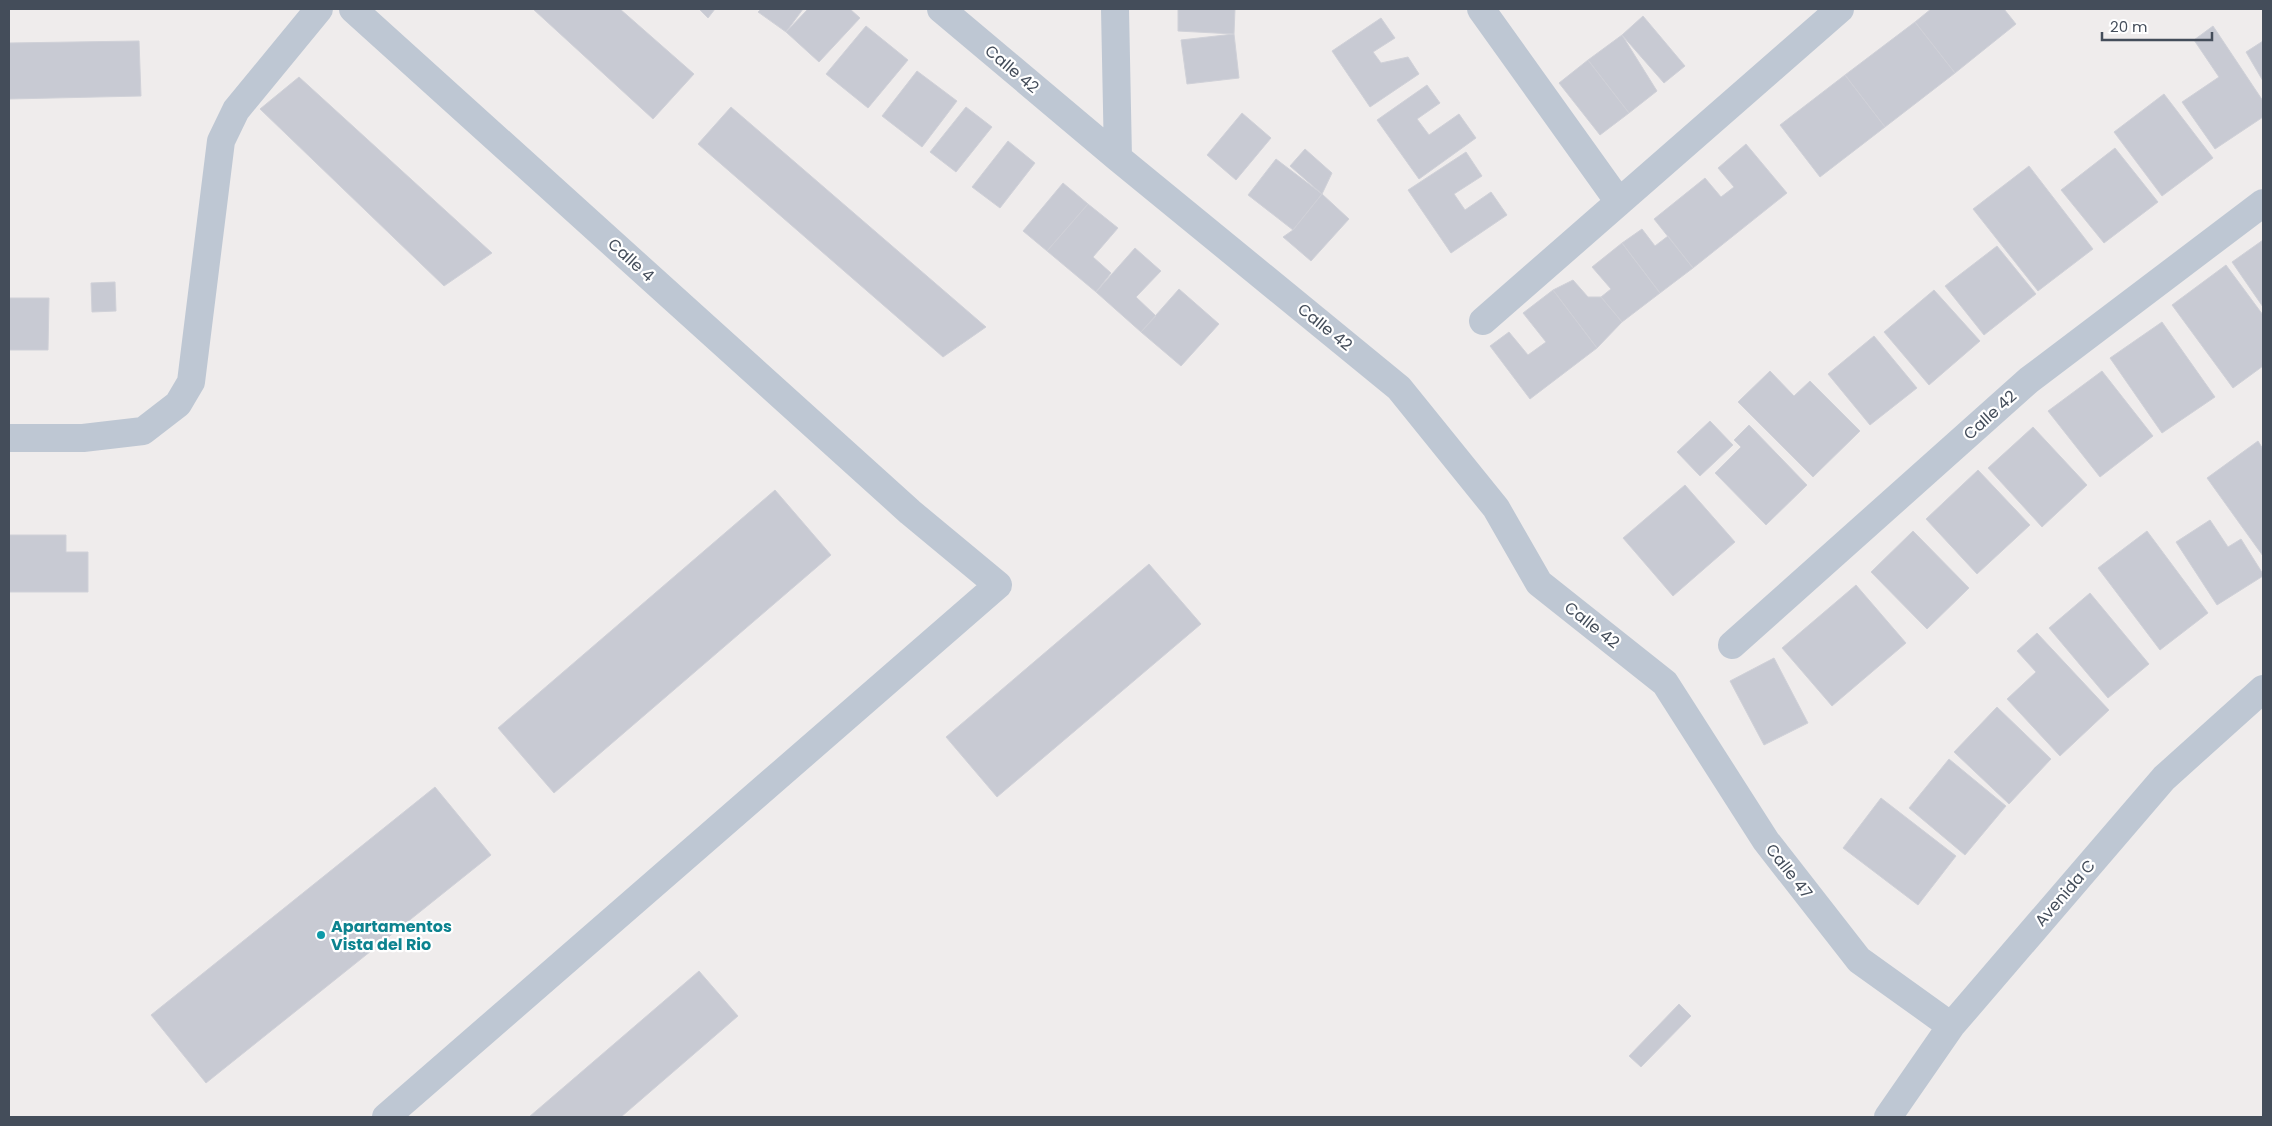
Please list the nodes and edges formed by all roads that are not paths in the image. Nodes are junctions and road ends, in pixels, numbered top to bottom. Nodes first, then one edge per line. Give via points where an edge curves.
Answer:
1 (319, 9) edge
2 (353, 9) edge
3 (941, 9) edge
4 (1115, 9) edge
5 (1481, 9) edge
6 (1840, 9) edge
7 (1118, 158) junction
8 (1619, 202) junction
9 (2263, 203) edge
10 (1483, 321) dead end
11 (9, 438) edge
12 (1732, 645) dead end
13 (1666, 683) joint
14 (2263, 688) edge
15 (1951, 1026) junction
16 (386, 1117) edge
17 (1888, 1117) edge

1 - 11 street via 236,110 220,141 191,382 178,404 142,431 83,438
2 - 16 street, Calle 4 via 910,512 998,584
3 - 7 street, Calle 42
4 - 7 street
5 - 8 street
6 - 8 street
7 - 13 street, Calle 42 via 1399,388 1496,508 1539,583
8 - 10 street
9 - 12 street, Calle 42 via 2029,380
13 - 15 street, Calle 47 via 1766,841 1859,960
14 - 15 street, Avenida C via 2164,778
15 - 17 street, Avenida C

